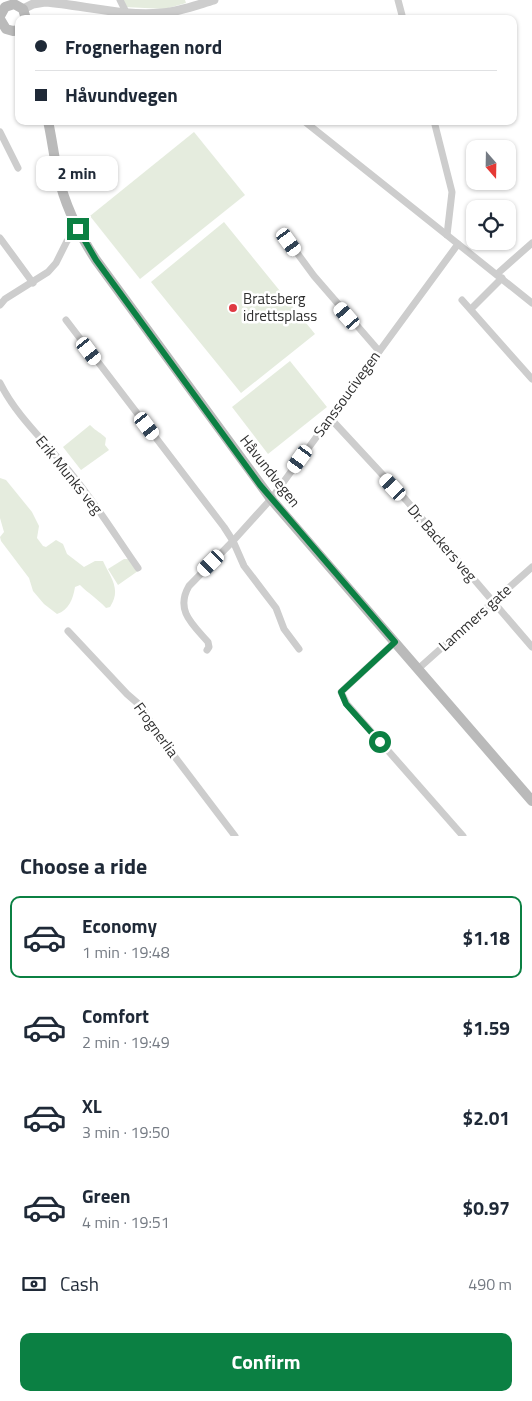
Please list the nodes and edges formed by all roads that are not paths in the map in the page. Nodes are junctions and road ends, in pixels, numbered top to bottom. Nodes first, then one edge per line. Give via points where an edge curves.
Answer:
1 (120, 0) edge
2 (214, 0) edge
3 (398, 0) edge
4 (126, 12) junction
5 (0, 14) edge
6 (25, 14) edge
7 (403, 15) edge
8 (13, 33) edge
9 (49, 125) edge
10 (309, 125) edge
11 (435, 125) edge
12 (0, 132) edge
13 (18, 168) dead end
14 (78, 229) junction
15 (447, 235) junction
16 (0, 238) edge
17 (289, 242) dead end
18 (532, 243) edge
19 (458, 244) junction
20 (499, 276) junction
21 (33, 283) junction
22 (462, 300) dead end
23 (532, 303) edge
24 (0, 305) edge
25 (471, 309) junction
26 (66, 320) dead end
27 (379, 351) junction
28 (532, 379) edge
29 (0, 383) edge
30 (330, 418) junction
31 (271, 499) junction
32 (234, 541) junction
33 (138, 568) dead end
34 (532, 568) edge
35 (493, 602) junction
36 (68, 631) dead end
37 (395, 642) junction
38 (532, 647) edge
39 (299, 649) dead end
40 (207, 650) dead end
41 (418, 669) junction
42 (532, 801) edge
43 (235, 836) edge
44 (463, 836) edge

1 - 4 street
2 - 4 street via 167,13
3 - 7 street
4 - 6 street via 45,2 32,4
5 - 6 main road via 5,7 14,4
5 - 8 main road via 3,26
9 - 14 main road, Håvundvegen via 60,183
10 - 15 street
11 - 15 street via 452,192
12 - 13 street
14 - 21 street via 66,241 56,263
14 - 31 main road, Håvundvegen via 96,260
15 - 19 street
16 - 21 street
17 - 27 street
18 - 20 street
19 - 20 street
19 - 27 street, Sanssoucivegen
20 - 23 street
20 - 25 street
21 - 24 street
22 - 25 street
25 - 28 street
26 - 32 street
27 - 30 street, Sanssoucivegen
29 - 33 street, Erik Munks veg via 22,418 57,456
30 - 31 street, Sanssoucivegen
30 - 35 street, Dr. Backers veg via 406,500
31 - 32 street, Sanssoucivegen
31 - 37 main road, Håvundvegen
32 - 39 street via 244,566 276,608 284,629
32 - 40 street, Sanssoucivegen via 184,594 186,615 208,642
34 - 35 street, Lammers gate
35 - 38 street, Dr. Backers veg
35 - 41 street, Lammers gate
36 - 43 street, Frognerlia via 142,707 156,732
37 - 41 main road, Håvundvegen
37 - 44 street via 341,692 346,704
41 - 42 main road, Håvundvegen

